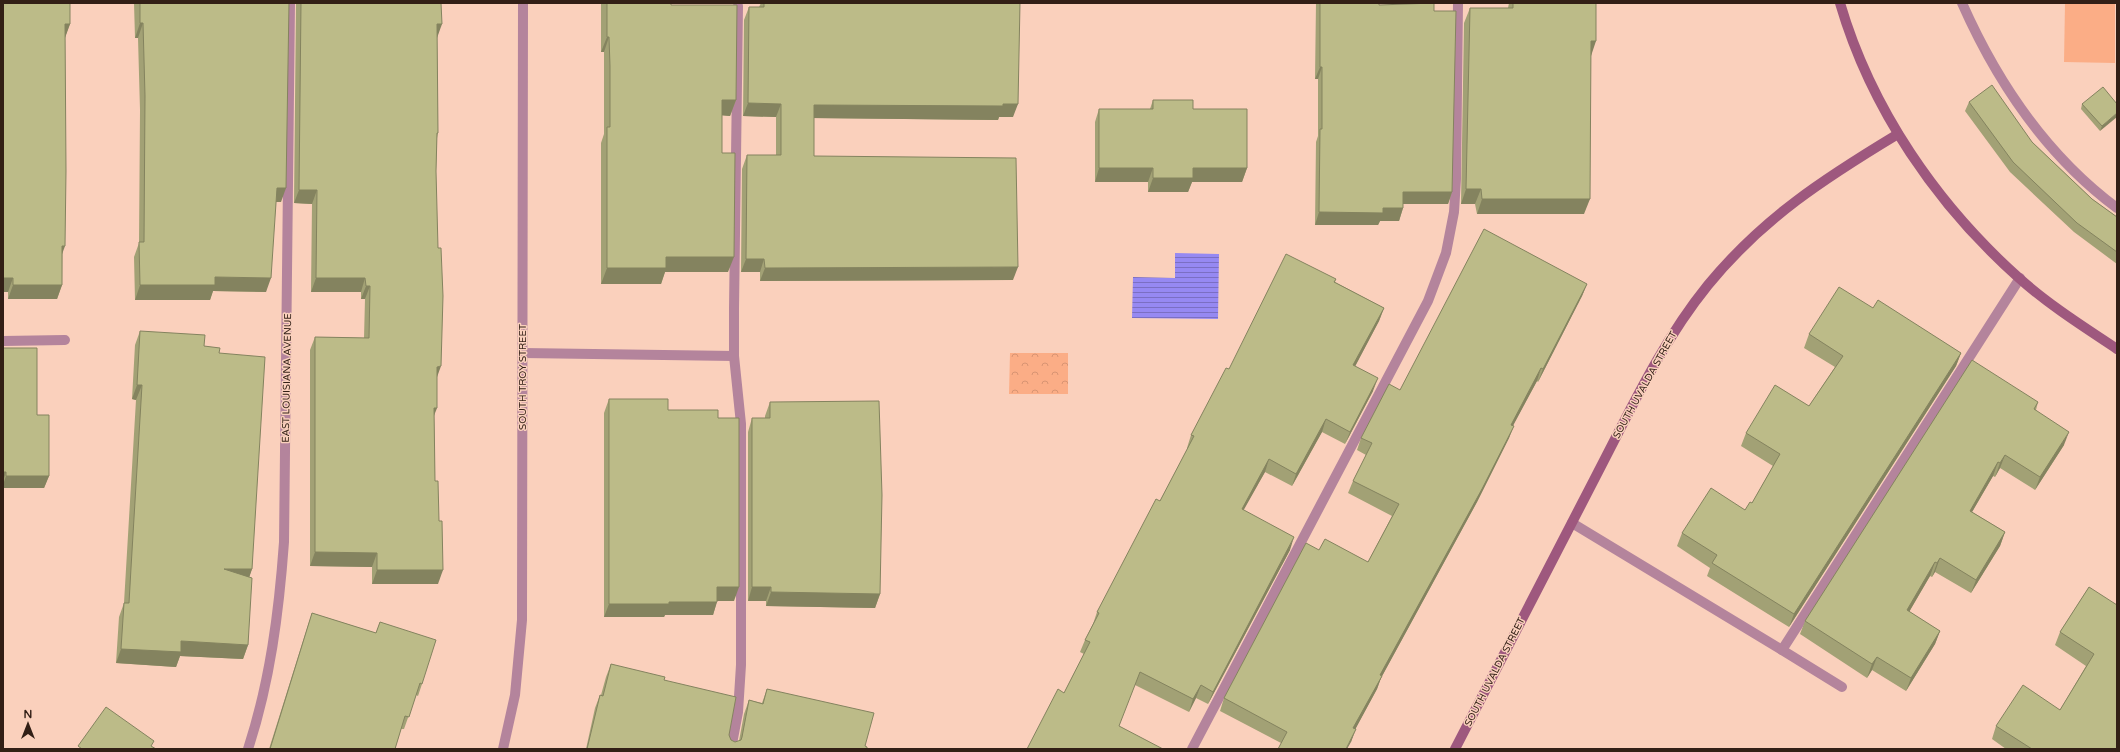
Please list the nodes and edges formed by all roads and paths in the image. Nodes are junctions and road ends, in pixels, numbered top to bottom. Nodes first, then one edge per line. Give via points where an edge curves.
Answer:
1 (290, 3) edge
2 (523, 3) edge
3 (1458, 3) edge
4 (1840, 3) edge
5 (1962, 3) edge
6 (738, 6) edge
7 (1898, 134) junction
8 (2117, 208) edge
9 (2020, 278) junction
10 (65, 340) dead end
11 (3, 341) edge
12 (2117, 349) edge
13 (523, 353) junction
14 (734, 356) junction
15 (1572, 523) junction
16 (1782, 650) junction
17 (1842, 687) dead end
18 (248, 749) edge
19 (503, 749) edge
20 (731, 749) edge
21 (1192, 749) edge
22 (1455, 749) edge

1 - 18 street, EAST LOUISIANA AVENUE via 284,542 268,674
2 - 13 street, SOUTH TROY STREET
3 - 21 street via 1454,212 1452,230 1439,274 1428,301
4 - 7 street via 1866,72
5 - 8 street via 1992,63 2025,114 2084,180
6 - 14 street
7 - 9 street via 1957,214
7 - 15 street, SOUTH UVALDA STREET via 1788,205 1756,234 1708,285 1653,367
9 - 12 street via 2063,313
9 - 16 street
10 - 11 street
13 - 14 street
13 - 19 street, SOUTH TROY STREET via 522,620 515,695
14 - 20 street via 741,424 741,665 738,712
15 - 16 street
15 - 22 street, SOUTH UVALDA STREET
16 - 17 street

